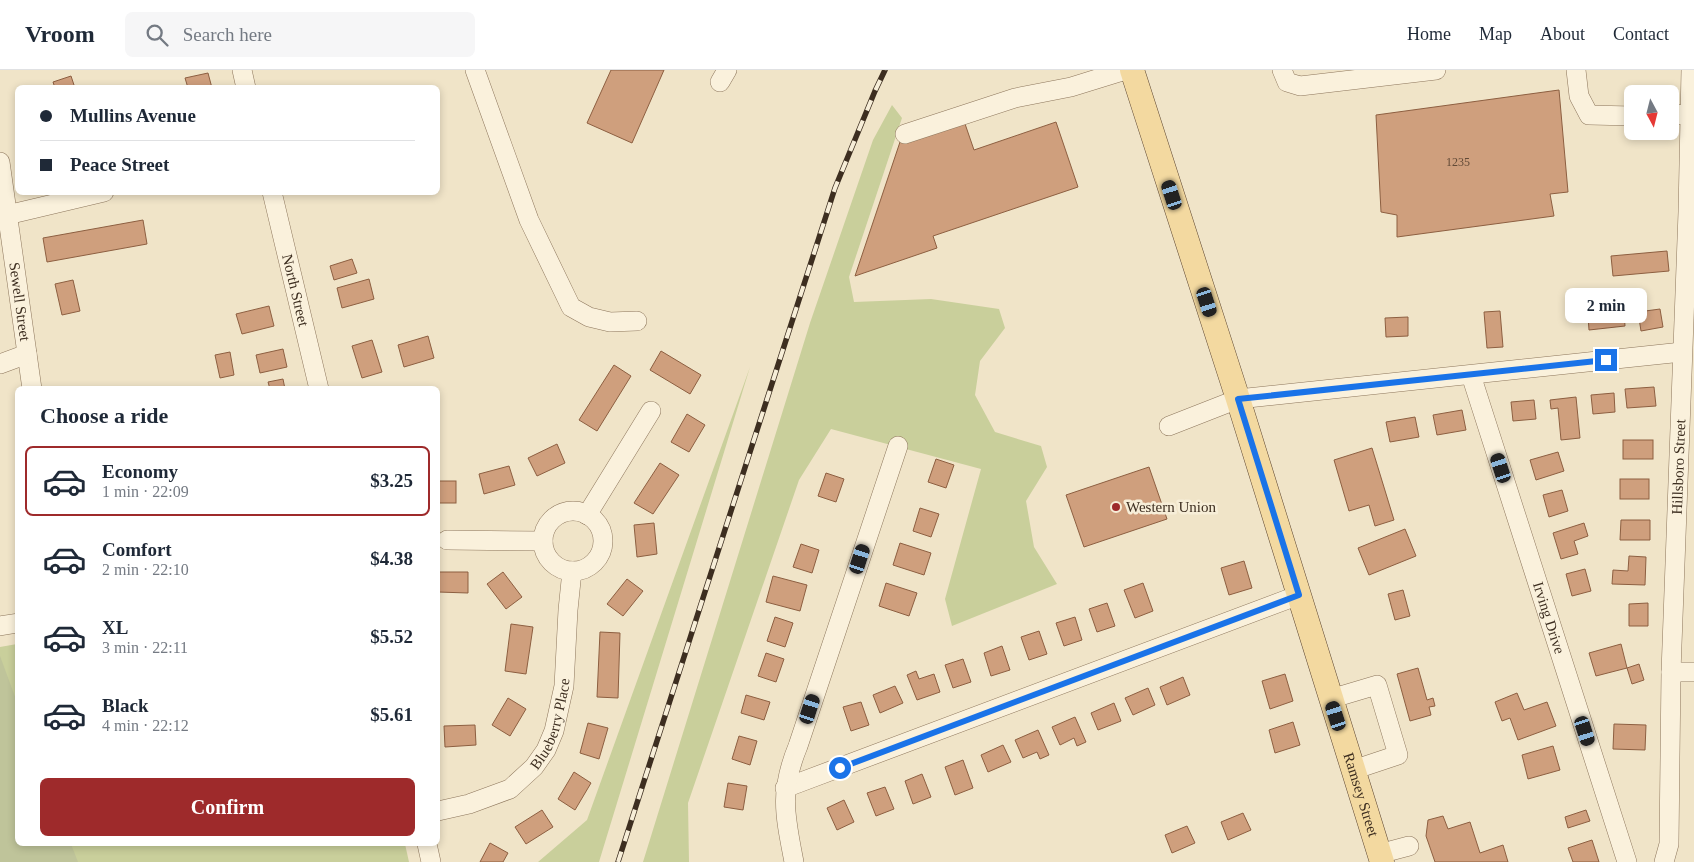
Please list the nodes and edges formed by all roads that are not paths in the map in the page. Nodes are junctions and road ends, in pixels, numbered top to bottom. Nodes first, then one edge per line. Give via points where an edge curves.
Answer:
1 (242, 70) edge
2 (475, 70) edge
3 (1126, 70) edge
4 (1132, 70) edge
5 (1282, 70) edge
6 (1436, 70) edge
7 (1576, 70) edge
8 (1691, 70) edge
9 (245, 85) edge
10 (1690, 114) junction
11 (1679, 115) edge
12 (1624, 116) edge
13 (905, 134) dead end
14 (0, 162) edge
15 (91, 195) edge
16 (273, 195) edge
17 (1691, 211) edge
18 (8, 215) junction
19 (637, 321) dead end
20 (1682, 352) junction
21 (27, 354) junction
22 (0, 364) edge
23 (1471, 375) junction
24 (32, 386) edge
25 (318, 386) edge
26 (1238, 399) junction
27 (651, 411) dead end
28 (1169, 426) dead end
29 (1686, 442) edge
30 (898, 446) dead end
31 (587, 515) junction
32 (447, 540) dead end
33 (543, 541) junction
34 (572, 571) junction
35 (1299, 595) junction
36 (15, 624) edge
37 (0, 626) edge
38 (1671, 672) junction
39 (1694, 672) edge
40 (1330, 699) junction
41 (1353, 770) junction
42 (785, 788) junction
43 (440, 811) edge
44 (427, 846) edge
45 (1409, 846) dead end
46 (1378, 859) edge
47 (431, 862) edge
48 (794, 862) edge
49 (1627, 862) edge
50 (1664, 862) edge

1 - 9 street
2 - 19 street via 529,220 571,307 589,317 610,322
3 - 13 street via 1071,87 1015,98
4 - 26 main road, Ramsey Street
5 - 6 street via 1287,82 1300,86
7 - 12 street via 1580,96 1589,116
8 - 10 street, Hillsboro Street
10 - 11 street
10 - 17 street, Hillsboro Street
14 - 18 street, Sewell Street
15 - 18 street
16 - 25 street, North Street
17 - 20 street, Hillsboro Street
18 - 21 street, Sewell Street
20 - 23 street
20 - 29 street, Hillsboro Street
21 - 22 street
21 - 24 street, Sewell Street
23 - 26 street
23 - 49 street, Irving Drive
26 - 28 street
26 - 35 main road, Ramsey Street
27 - 31 street
29 - 38 street, Hillsboro Street
30 - 42 street via 790,764
31 - 33 street via 578,511 559,514 551,520
31 - 34 street via 600,527 603,536 601,553 589,567
32 - 33 street
33 - 34 street via 547,557 562,569
34 - 43 street, Blueberry Place via 564,686 554,731 546,750 510,789
35 - 40 main road, Ramsey Street
35 - 42 street
36 - 37 street
38 - 39 street
38 - 50 street, Hillsboro Street via 1669,844
40 - 41 main road, Ramsey Street
40 - 41 street via 1377,685 1398,755
41 - 46 main road, Ramsey Street
42 - 48 street
44 - 47 street
45 - 46 street

